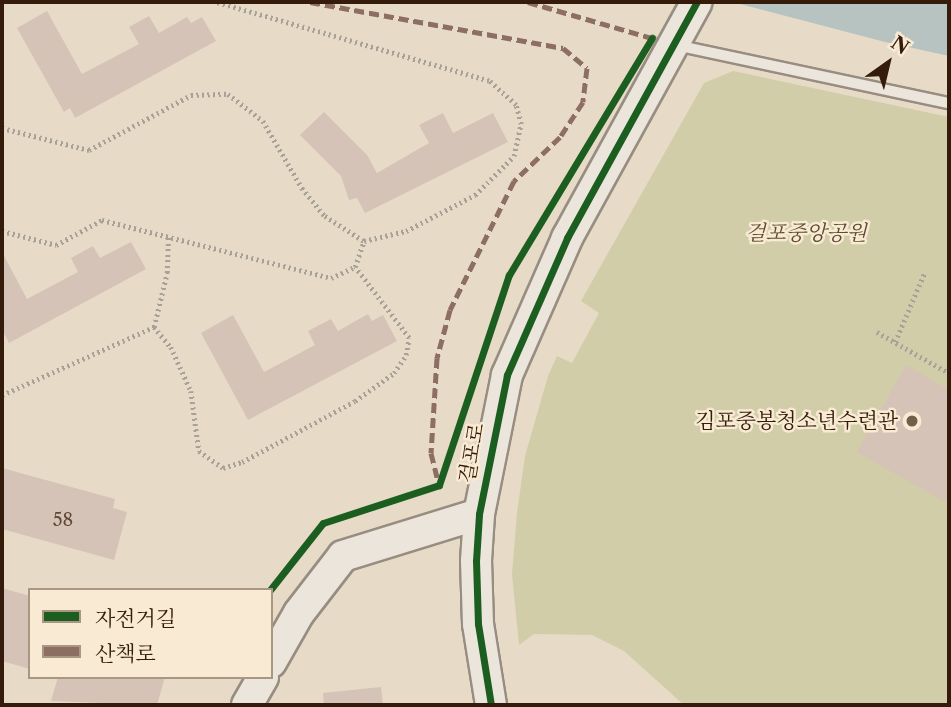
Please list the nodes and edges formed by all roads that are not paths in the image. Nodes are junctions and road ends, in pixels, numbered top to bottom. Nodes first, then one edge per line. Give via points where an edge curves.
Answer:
1 (697, 2) edge
2 (677, 38) junction
3 (949, 103) edge
4 (479, 514) junction
5 (273, 625) edge
6 (273, 658) edge
7 (244, 679) edge
8 (262, 679) edge
9 (230, 705) edge
10 (247, 705) edge
11 (491, 705) edge

1 - 2 street, 걸포로
2 - 3 lane
2 - 4 street, 걸포로 via 527,321 507,375
4 - 5 street via 432,512 372,525 342,539 297,583
4 - 6 street via 343,556 299,613
4 - 11 street, 걸포로 via 478,624
7 - 9 street
8 - 10 street

